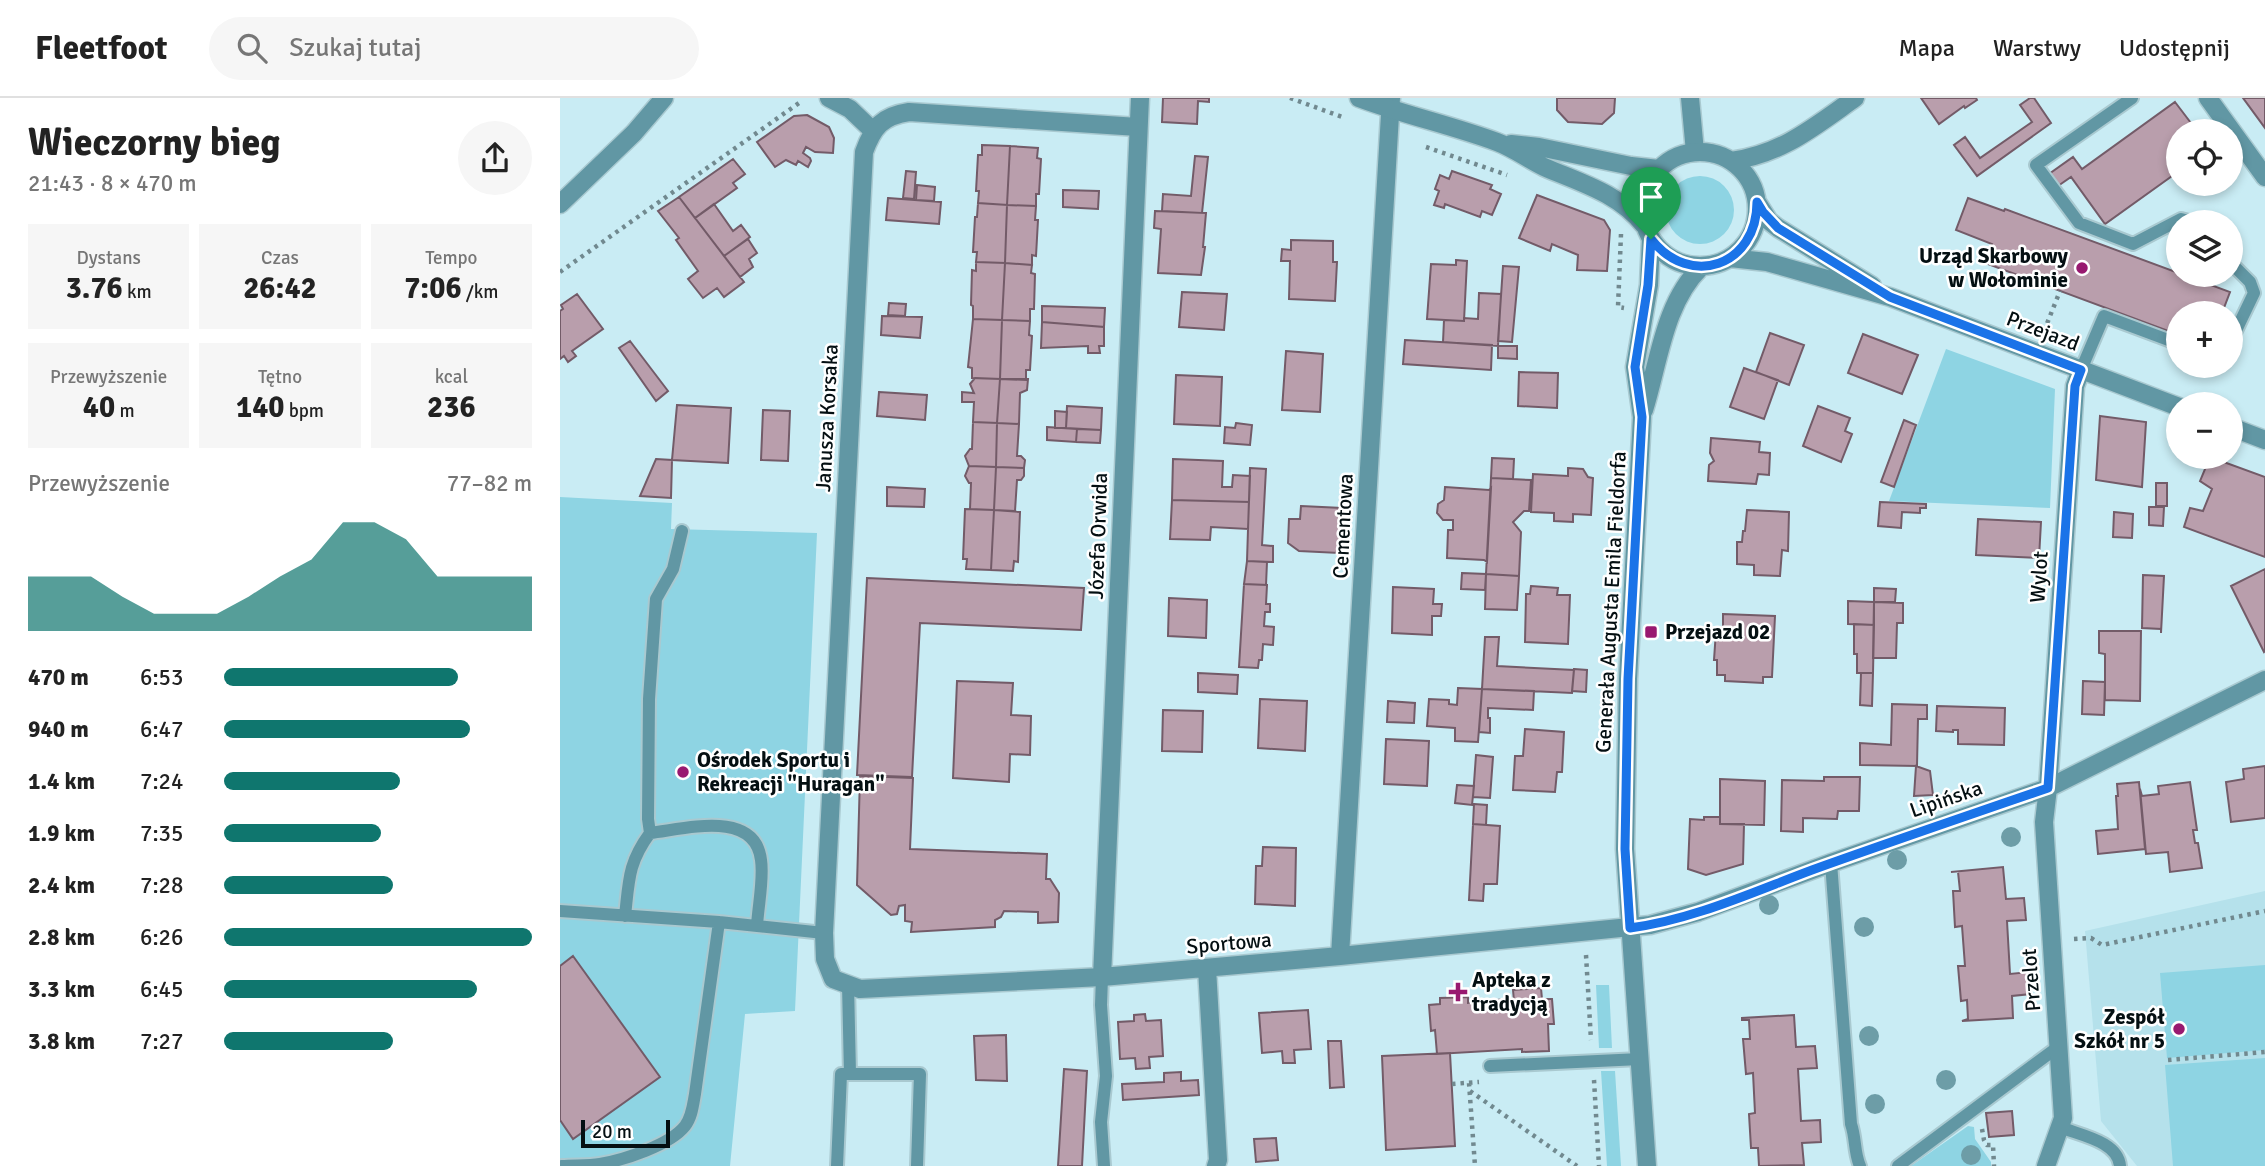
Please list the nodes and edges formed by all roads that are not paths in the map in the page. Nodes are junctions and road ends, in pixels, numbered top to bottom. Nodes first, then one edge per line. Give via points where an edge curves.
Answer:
1 (664, 98) edge
2 (829, 98) edge
3 (1140, 98) edge
4 (1359, 98) edge
5 (1690, 98) edge
6 (1855, 98) edge
7 (2132, 98) edge
8 (2208, 98) edge
9 (1391, 104) edge
10 (1138, 127) junction
11 (872, 130) junction
12 (1498, 143) junction
13 (1695, 152) junction
14 (1731, 161) junction
15 (1659, 169) junction
16 (2265, 177) edge
17 (1757, 202) junction
18 (560, 204) edge
19 (2166, 227) edge
20 (1648, 232) junction
21 (1731, 258) junction
22 (1702, 267) junction
23 (2243, 275) edge
24 (1890, 297) junction
25 (2243, 316) edge
26 (2166, 339) edge
27 (2081, 370) junction
28 (2166, 402) edge
29 (1642, 417) junction
30 (2243, 432) edge
31 (2265, 440) edge
32 (681, 531) dead end
33 (2265, 680) edge
34 (2048, 788) junction
35 (650, 833) junction
36 (1831, 863) junction
37 (560, 911) edge
38 (625, 916) junction
39 (719, 922) junction
40 (757, 926) junction
41 (1630, 928) junction
42 (824, 933) junction
43 (1340, 956) junction
44 (1207, 968) junction
45 (1102, 977) junction
46 (841, 982) junction
47 (2058, 1047) junction
48 (1640, 1059) junction
49 (1490, 1066) dead end
50 (850, 1074) junction
51 (2060, 1127) junction
52 (562, 1166) edge
53 (837, 1166) edge
54 (917, 1166) edge
55 (1104, 1166) edge
56 (1217, 1166) edge
57 (1647, 1166) edge
58 (1860, 1166) edge
59 (1898, 1166) edge
60 (2046, 1166) edge
61 (2120, 1166) edge

1 - 18 street
2 - 11 street via 850,109
3 - 10 street, Józefa Orwida
4 - 9 street
5 - 13 street
6 - 14 street via 1787,144 1760,156
7 - 19 lane via 2036,166 2079,223 2133,244
8 - 16 street
9 - 12 street
9 - 43 street, Cementowa
10 - 11 street via 909,112 896,114
10 - 45 street, Józefa Orwida
11 - 42 street, Janusza Korsaka via 864,152
12 - 15 street
12 - 20 street via 1621,201
13 - 14 street
13 - 15 street
14 - 17 street via 1748,178
15 - 20 street via 1644,195 1642,210
17 - 21 street via 1755,227
17 - 24 street, Przejazd via 1778,228
20 - 22 street via 1672,260
20 - 29 street, Generała Augusta Emila Fieldorfa via 1648,285 1635,367
21 - 22 street
21 - 24 street, Przejazd via 1767,262
22 - 29 street, Generała Augusta Emila Fieldorfa via 1682,291 1670,317
23 - 25 lane via 2254,293
24 - 27 street, Przejazd
26 - 27 lane via 2104,316
27 - 28 street, Przejazd
27 - 34 street, Wylot via 2075,386
29 - 41 street, Generała Augusta Emila Fieldorfa via 1628,679 1625,849
30 - 31 street
32 - 35 lane via 673,569 656,599 649,699
33 - 34 street, Lipińska
34 - 36 street, Lipińska
34 - 47 street, Przelot via 2044,822
35 - 38 lane via 637,851 629,876
35 - 40 lane via 713,825 740,828 756,841 762,861
36 - 41 street, Lipińska via 1681,917
36 - 58 lane via 1852,1124
37 - 38 lane
38 - 39 lane
39 - 40 lane
39 - 52 lane via 695,1094 685,1125 671,1138 625,1157
40 - 42 lane
41 - 43 street, Sportowa
41 - 48 street, Generała Augusta Emila Fieldorfa
42 - 46 street, Janusza Korsaka via 825,959
43 - 44 street, Sportowa
44 - 45 street, Sportowa
44 - 56 street
45 - 46 street, Sportowa via 860,989
45 - 55 lane
46 - 50 lane
47 - 51 street, Przelot
47 - 59 lane
48 - 49 lane
48 - 57 street, Generała Augusta Emila Fieldorfa
50 - 53 lane via 841,1074
50 - 54 lane via 920,1074
51 - 60 street, Przelot
51 - 61 lane via 2108,1146

